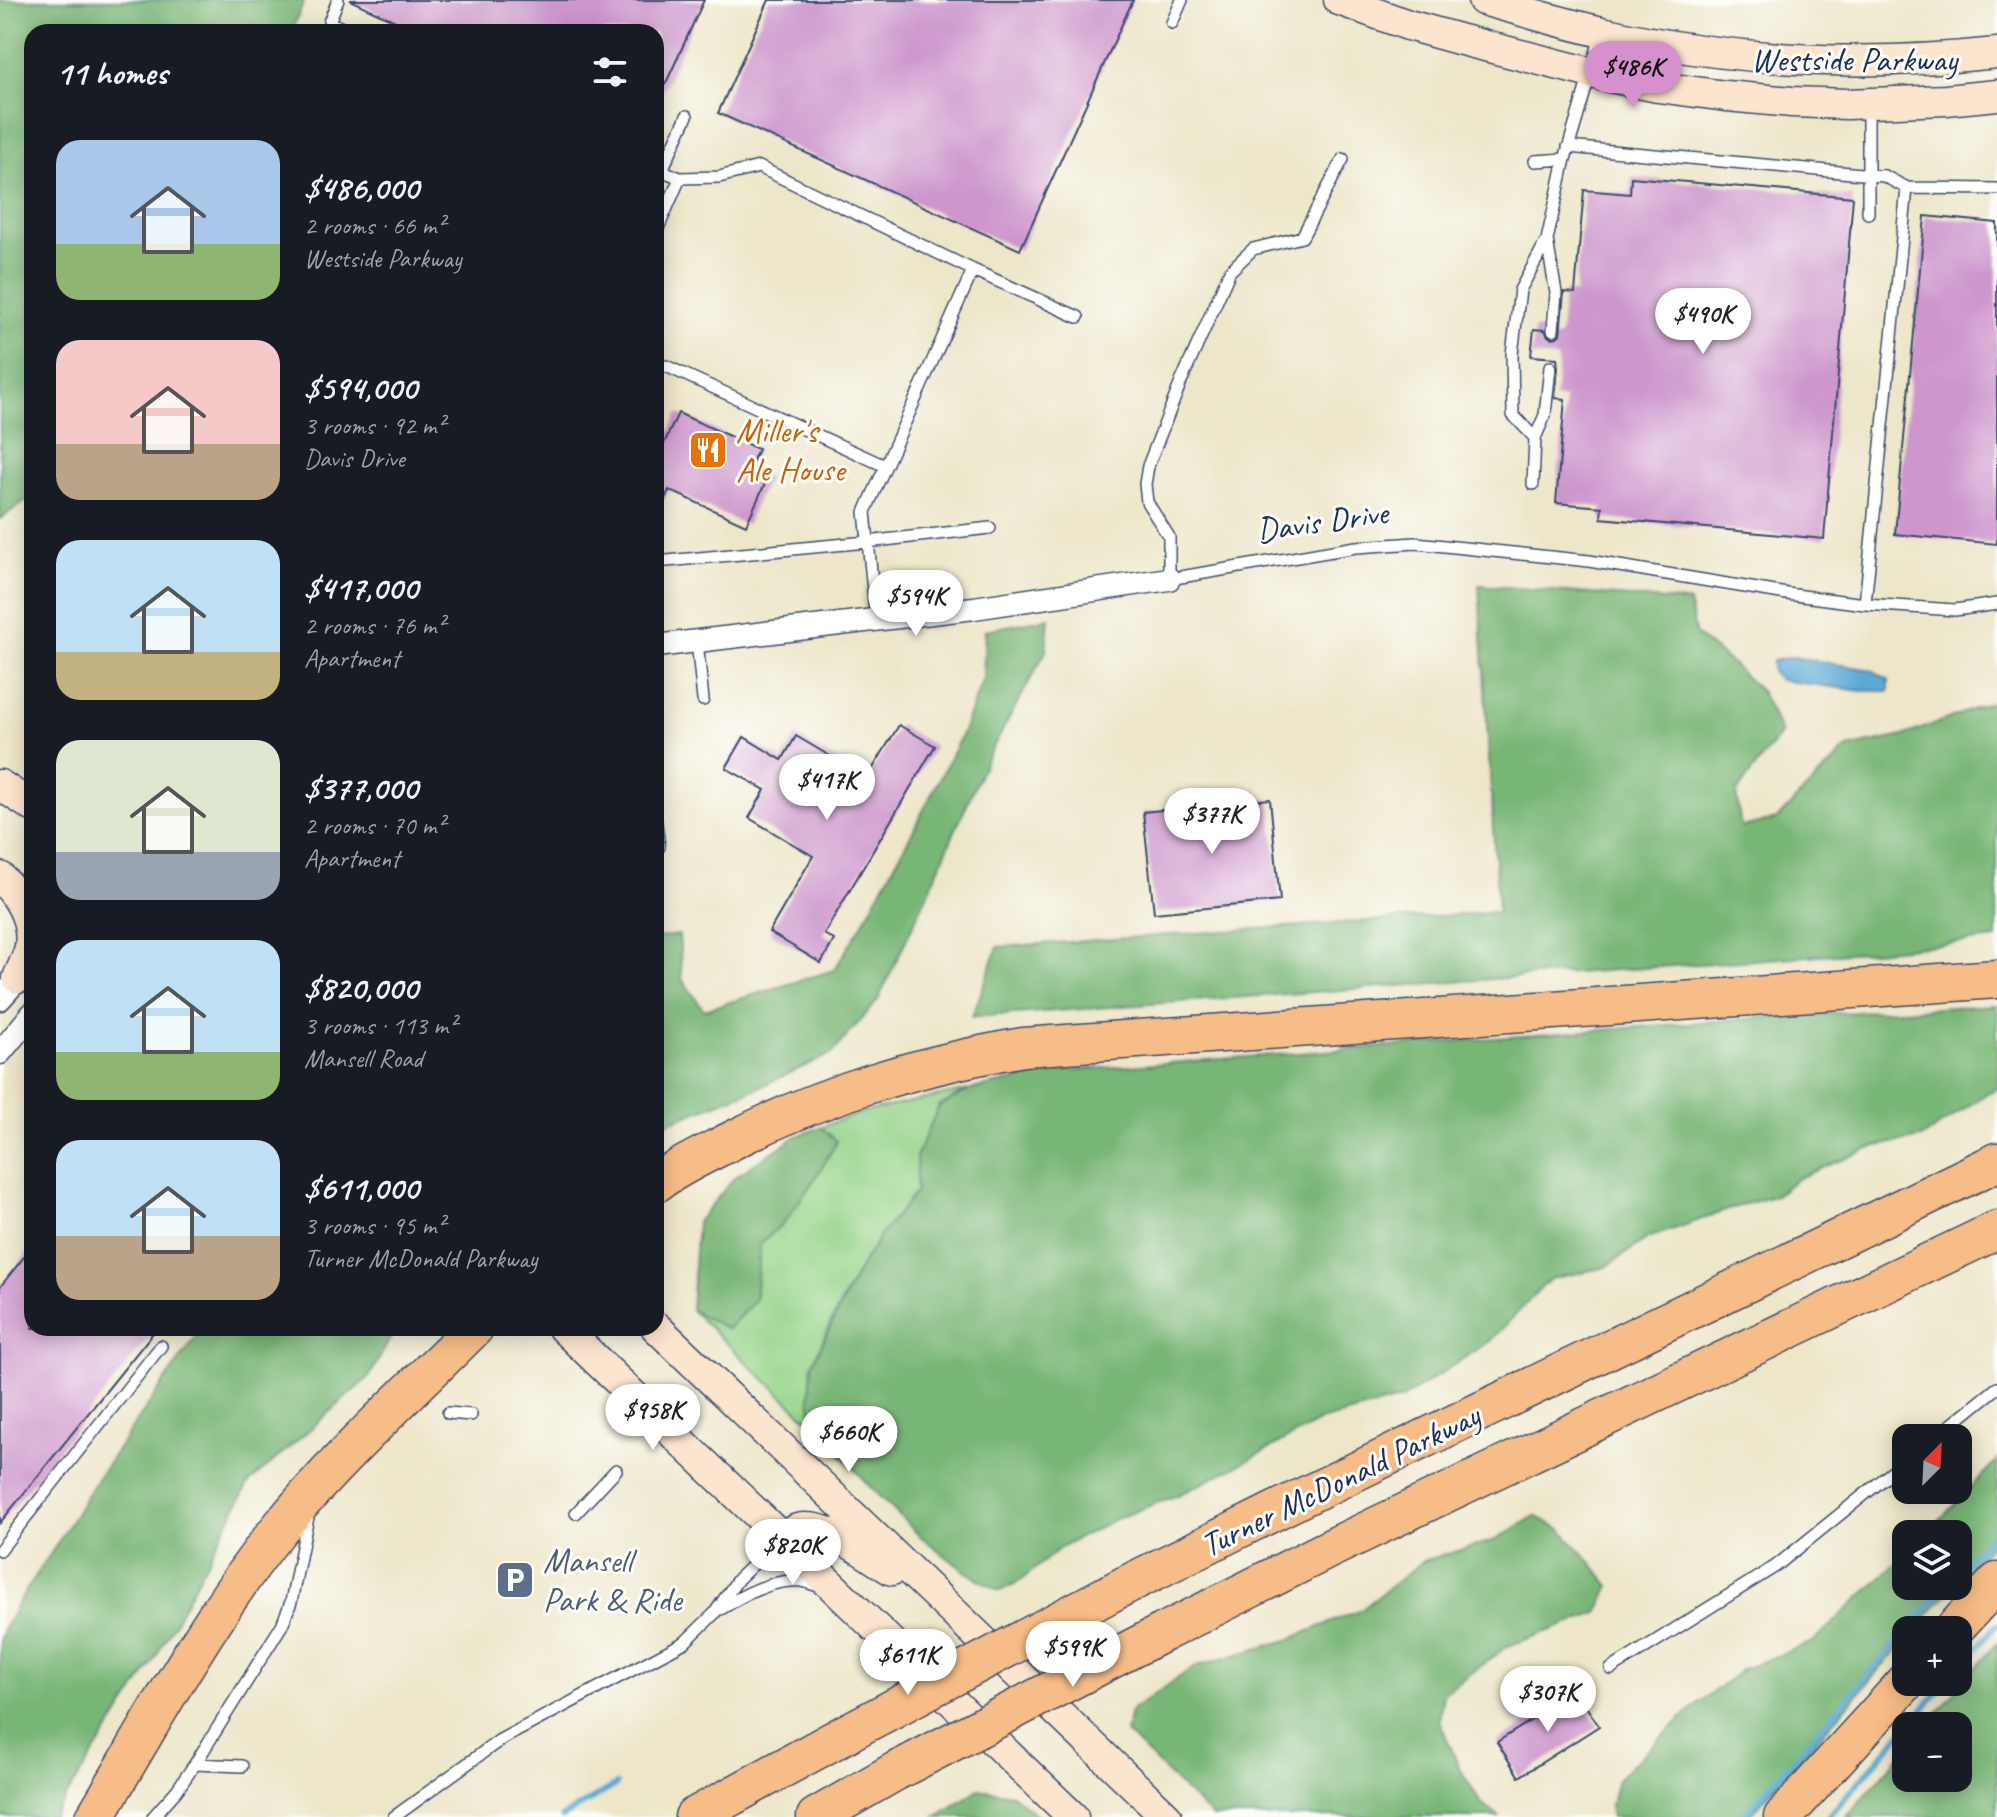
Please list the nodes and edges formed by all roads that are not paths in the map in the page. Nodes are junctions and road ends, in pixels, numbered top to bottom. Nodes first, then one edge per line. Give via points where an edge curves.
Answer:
1 (338, 0) edge
2 (1182, 0) edge
3 (1339, 0) edge
4 (1483, 0) edge
5 (1172, 23) dead end
6 (333, 24) edge
7 (1602, 32) junction
8 (1997, 53) edge
9 (1591, 73) junction
10 (1997, 95) edge
11 (1868, 103) junction
12 (687, 116) dead end
13 (1567, 153) junction
14 (1343, 159) dead end
15 (664, 160) edge
16 (1535, 161) dead end
17 (664, 171) edge
18 (1868, 175) junction
19 (680, 178) junction
20 (1907, 188) junction
21 (1997, 189) edge
22 (1868, 213) dead end
23 (664, 215) edge
24 (1547, 240) junction
25 (973, 270) junction
26 (1078, 317) dead end
27 (1553, 330) dead end
28 (666, 366) dead end
29 (1550, 367) dead end
30 (1535, 438) junction
31 (885, 466) junction
32 (1533, 484) dead end
33 (990, 528) dead end
34 (867, 542) junction
35 (664, 561) edge
36 (1169, 579) junction
37 (1865, 604) junction
38 (1997, 604) edge
39 (876, 620) junction
40 (697, 641) junction
41 (664, 645) edge
42 (703, 700) dead end
43 (0, 785) edge
44 (24, 799) edge
45 (0, 864) edge
46 (0, 877) edge
47 (24, 880) edge
48 (24, 911) edge
49 (1997, 979) edge
50 (24, 1024) edge
51 (0, 1053) edge
52 (1997, 1162) edge
53 (664, 1176) edge
54 (1997, 1230) edge
55 (664, 1335) edge
56 (434, 1336) edge
57 (466, 1336) edge
58 (571, 1336) edge
59 (161, 1346) dead end
60 (1997, 1388) edge
61 (406, 1396) junction
62 (448, 1413) dead end
63 (471, 1415) dead end
64 (1952, 1424) edge
65 (616, 1470) dead end
66 (328, 1472) junction
67 (1892, 1472) edge
68 (576, 1513) dead end
69 (781, 1538) junction
70 (0, 1550) edge
71 (1997, 1582) edge
72 (843, 1597) junction
73 (942, 1600) junction
74 (714, 1614) junction
75 (1966, 1616) edge
76 (1611, 1669) dead end
77 (1893, 1696) edge
78 (195, 1764) junction
79 (242, 1766) dead end
80 (95, 1817) edge
81 (153, 1817) edge
82 (394, 1817) edge
83 (694, 1817) edge
84 (816, 1817) edge
85 (1073, 1817) edge
86 (1167, 1817) edge
87 (1783, 1817) edge

1 - 6 lane via 329,22
2 - 5 lane
3 - 9 main road, Westside Parkway via 1408,25
4 - 7 main road, Westside Parkway
7 - 8 main road, Westside Parkway via 1801,60 1904,61
7 - 9 lane
9 - 11 main road, Westside Parkway via 1726,96
9 - 13 lane
10 - 11 main road, Westside Parkway
11 - 18 lane
12 - 15 lane
13 - 16 lane
13 - 18 lane
13 - 24 lane
14 - 36 lane via 1302,237 1253,249 1230,271 1181,382 1145,484 1147,502 1169,537
17 - 19 lane
18 - 20 lane via 1884,176
18 - 22 lane
19 - 23 lane
19 - 25 lane via 719,177 759,167
20 - 21 lane
20 - 37 lane
24 - 27 lane via 1556,293
24 - 30 lane via 1520,290 1512,354 1513,415
25 - 26 lane
25 - 31 lane
28 - 31 lane
29 - 30 lane via 1545,415
30 - 32 lane
31 - 34 lane via 865,512
33 - 34 lane
34 - 35 lane
34 - 39 lane
36 - 37 lane, Davis Drive via 1356,547 1416,543 1589,561
36 - 39 street, Davis Drive
37 - 38 lane, Davis Drive via 1955,610
39 - 40 street, Davis Drive
40 - 41 street, Davis Drive
40 - 42 lane
43 - 44 main road
45 - 47 main road
46 - 48 main road
49 - 53 highway via 1023,1047 857,1087 755,1129
50 - 51 street
52 - 83 highway, Turner McDonald Parkway, bridge via 1124,1586
54 - 84 highway, Turner McDonald Parkway, bridge via 1329,1549
55 - 73 main road
56 - 61 highway
57 - 61 highway
58 - 69 main road
59 - 70 lane
60 - 64 lane
61 - 66 highway
62 - 63 lane
65 - 68 lane
66 - 78 lane via 305,1526 282,1625
66 - 80 highway via 240,1581
67 - 76 lane via 1776,1566
69 - 72 main road
69 - 73 main road via 814,1528 833,1535
69 - 74 lane via 738,1579
71 - 75 highway
72 - 74 lane via 801,1581 778,1583
72 - 85 main road
73 - 86 main road
74 - 82 lane via 674,1649 500,1740
77 - 87 highway
78 - 79 lane
78 - 81 lane

